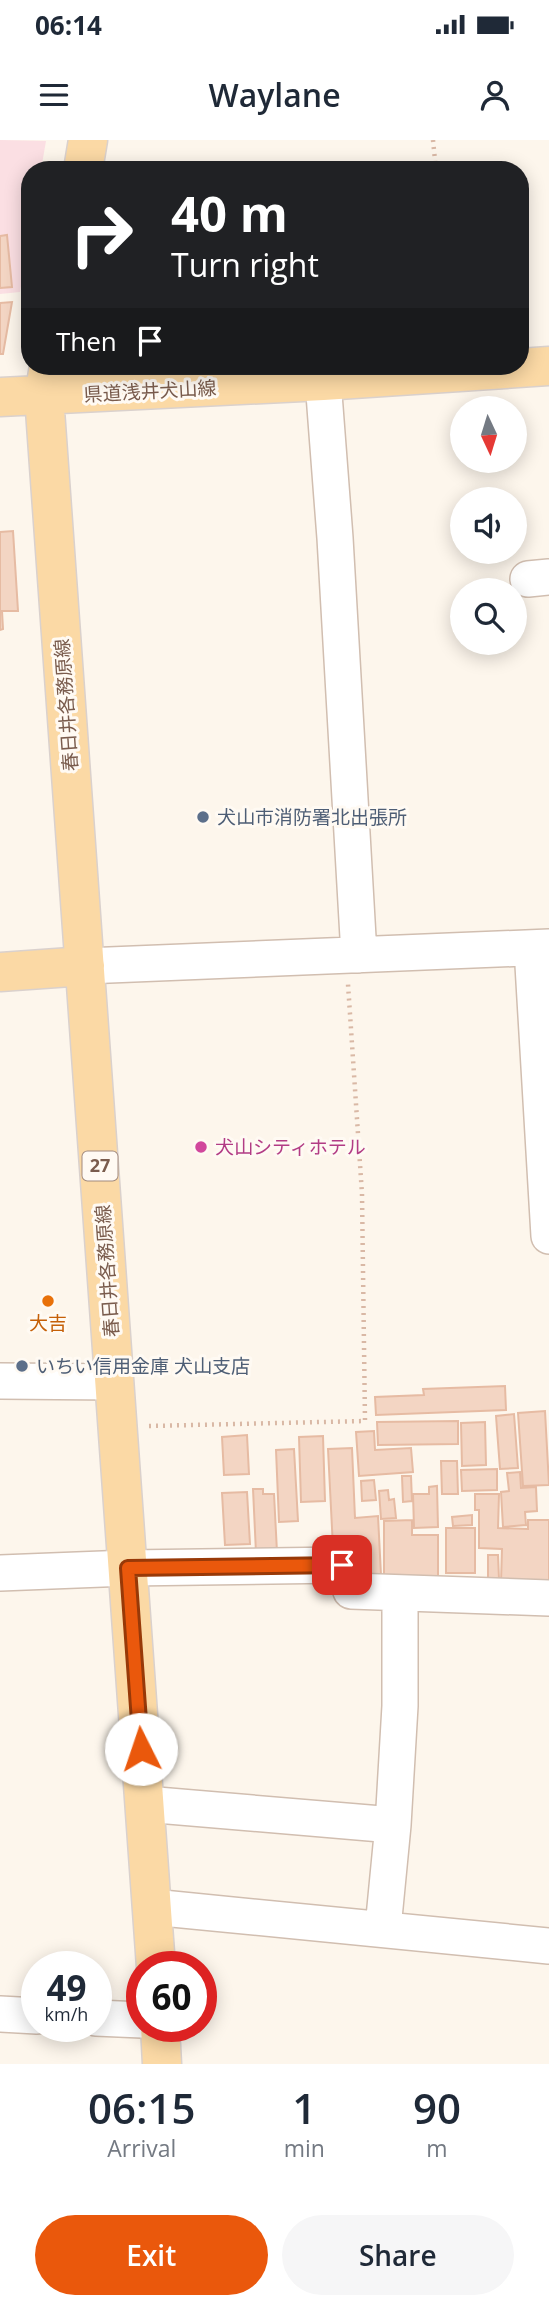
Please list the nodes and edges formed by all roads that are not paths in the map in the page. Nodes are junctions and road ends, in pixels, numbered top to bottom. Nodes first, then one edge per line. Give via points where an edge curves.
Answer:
1 (88, 140) edge
2 (84, 161) edge
3 (549, 366) edge
4 (529, 367) edge
5 (413, 375) edge
6 (46, 381) edge
7 (323, 381) junction
8 (0, 397) edge
9 (540, 947) edge
10 (353, 955) junction
11 (85, 966) junction
12 (0, 972) edge
13 (549, 1236) edge
14 (0, 1381) edge
15 (115, 1382) junction
16 (128, 1568) junction
17 (0, 1573) edge
18 (400, 1594) junction
19 (549, 1598) edge
20 (145, 1804) junction
21 (393, 1825) junction
22 (152, 1907) junction
23 (383, 1928) junction
24 (549, 1946) edge
25 (155, 1951) edge
26 (0, 2014) edge
27 (21, 2015) edge
28 (161, 2042) edge
29 (162, 2064) edge

1 - 2 main road
3 - 4 main road, 県道浅井犬山線
5 - 7 main road, 県道浅井犬山線
6 - 7 main road, 県道浅井犬山線
6 - 8 main road, 県道浅井犬山線
6 - 11 main road, 春日井各務原線 / 27
7 - 10 street via 335,538
9 - 10 street
9 - 13 street
10 - 11 street
11 - 12 main road
11 - 15 main road, 春日井各務原線 / 27
14 - 15 street
15 - 16 main road, 春日井各務原線 / 27
16 - 17 street
16 - 18 street via 342,1565 351,1591
16 - 20 main road, 春日井各務原線 / 27
18 - 19 street
18 - 21 street
20 - 21 street
20 - 22 main road, 春日井各務原線 / 27
21 - 23 street
22 - 23 street
22 - 25 main road, 春日井各務原線 / 27
23 - 24 street
26 - 27 street
28 - 29 main road

